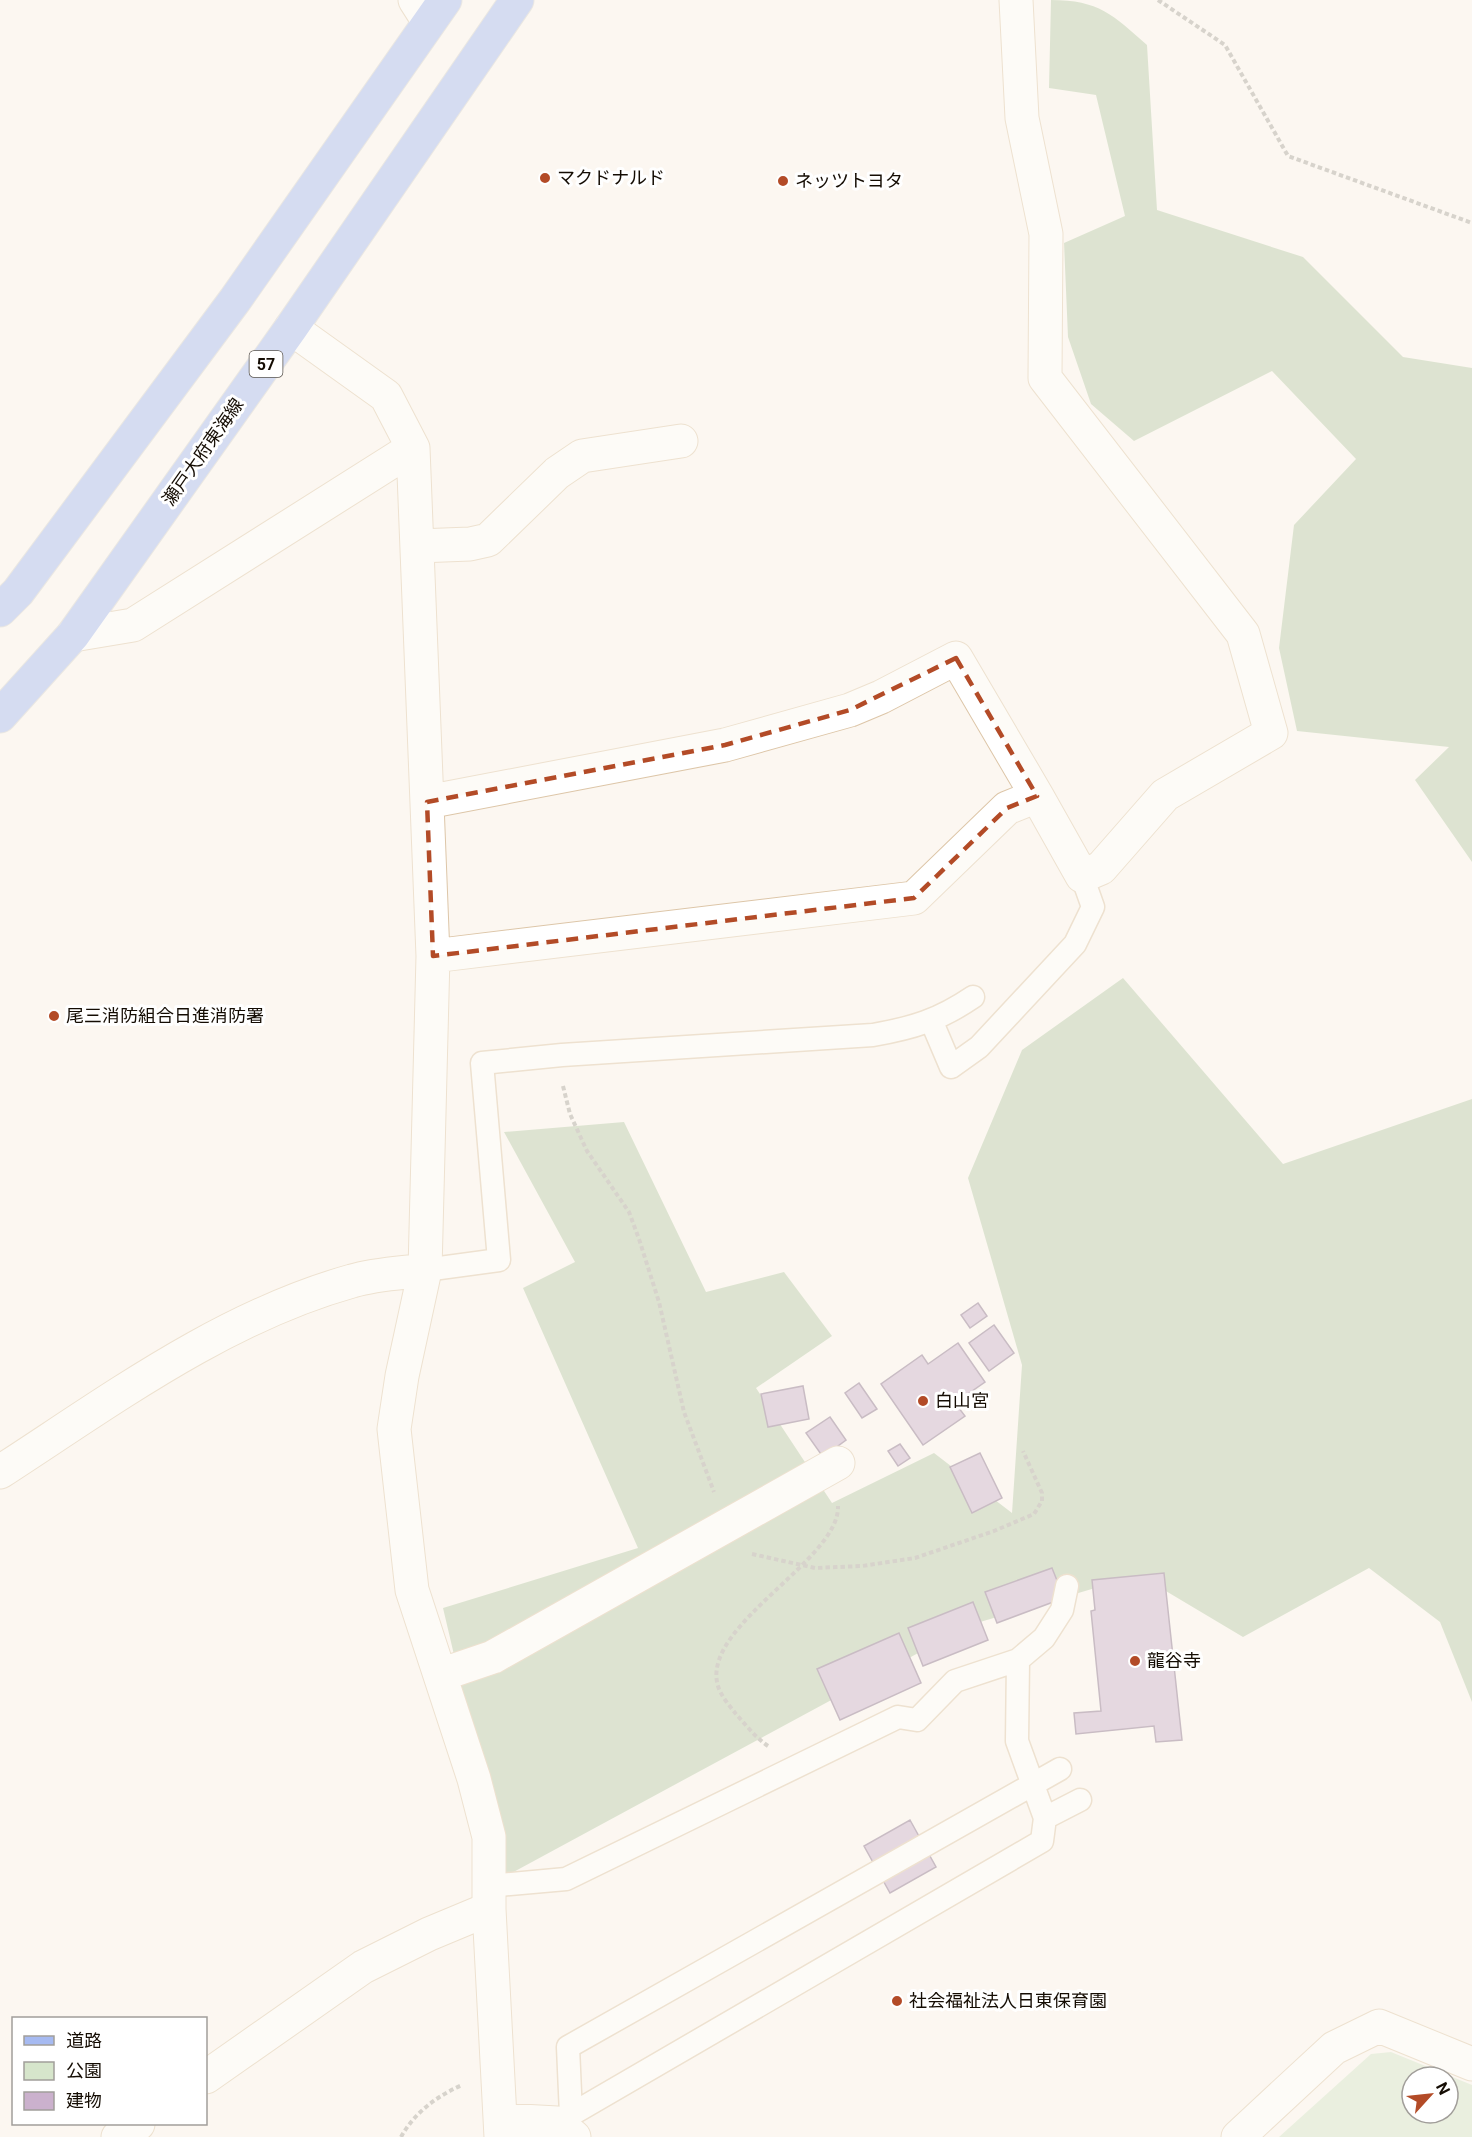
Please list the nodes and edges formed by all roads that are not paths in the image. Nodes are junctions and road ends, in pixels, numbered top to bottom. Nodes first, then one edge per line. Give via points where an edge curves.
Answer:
1 (517, 0) edge
2 (1016, 0) edge
3 (430, 7) edge
4 (291, 328) junction
5 (681, 441) dead end
6 (413, 448) junction
7 (418, 546) junction
8 (0, 610) edge
9 (73, 635) junction
10 (0, 716) edge
11 (1037, 796) junction
12 (427, 802) junction
13 (1082, 876) junction
14 (433, 956) junction
15 (973, 997) dead end
16 (931, 1020) junction
17 (425, 1270) junction
18 (830, 1467) road end
19 (0, 1472) edge
20 (1067, 1586) dead end
21 (1018, 1660) junction
22 (440, 1675) junction
23 (1060, 1769) dead end
24 (1033, 1785) junction
25 (1080, 1800) dead end
26 (1045, 1818) junction
27 (489, 1897) junction
28 (1472, 2064) edge
29 (207, 2075) edge
30 (136, 2125) edge
31 (567, 2125) edge
32 (502, 2129) edge
33 (118, 2137) edge
34 (1238, 2137) edge

1 - 4 main road, 瀬戸大府東海線 / 57
2 - 13 street via 1022,118 1046,234 1045,378 1243,634 1271,733 1164,795 1101,868
3 - 8 main road via 235,300 18,592
4 - 6 street via 386,396
4 - 9 main road, 瀬戸大府東海線 / 57
5 - 7 street via 582,456 557,473 488,540
6 - 7 street
6 - 9 street via 134,625
7 - 12 street
9 - 10 main road, 瀬戸大府東海線 / 57
11 - 12 street via 956,658 850,710 736,741
11 - 13 street
11 - 14 street via 1007,808 914,898
12 - 14 street
13 - 16 lane via 1093,907 1075,944 979,1047 951,1067
14 - 17 street
15 - 16 lane
16 - 17 lane via 916,1027 873,1035 482,1063 499,1260
17 - 19 street via 354,1280 262,1314 154,1372
17 - 22 street via 394,1429 412,1590
18 - 22 street via 493,1657
20 - 21 lane via 1062,1610 1044,1638
21 - 24 lane via 1017,1741
21 - 27 lane via 955,1680 917,1720 898,1717 566,1879
22 - 27 street via 489,1837
23 - 24 lane
24 - 26 lane
24 - 31 lane via 568,2047
25 - 26 lane
26 - 31 lane via 1042,1841
27 - 29 street via 429,1934 363,1967
27 - 32 street
28 - 34 street via 1379,2026 1334,2048
30 - 33 street
31 - 32 street

